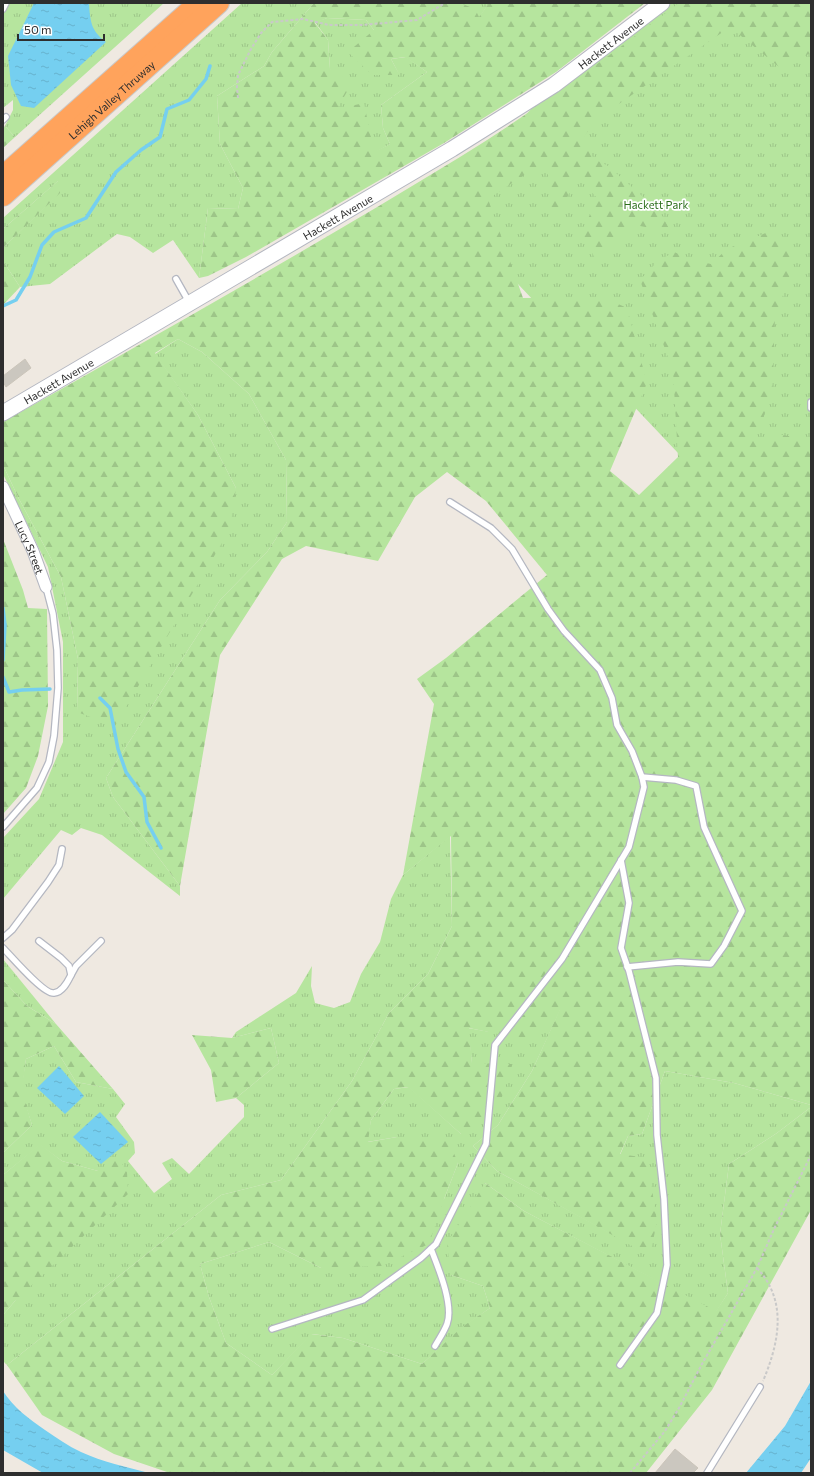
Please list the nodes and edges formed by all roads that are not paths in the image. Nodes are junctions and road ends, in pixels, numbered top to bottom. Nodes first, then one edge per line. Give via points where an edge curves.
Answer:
1 (6, 3) edge
2 (198, 3) edge
3 (219, 3) edge
4 (662, 3) edge
5 (3, 9) edge
6 (3, 176) edge
7 (3, 196) edge
8 (176, 279) dead end
9 (191, 304) junction
10 (811, 402) edge
11 (811, 408) edge
12 (3, 413) edge
13 (3, 487) edge
14 (450, 502) dead end
15 (46, 587) joint
16 (642, 777) junction
17 (3, 826) edge
18 (62, 849) dead end
19 (621, 860) junction
20 (3, 938) edge
21 (39, 941) dead end
22 (102, 941) dead end
23 (3, 948) edge
24 (627, 967) junction
25 (71, 975) junction
26 (431, 1249) junction
27 (272, 1329) dead end
28 (435, 1346) dead end
29 (620, 1365) dead end
30 (760, 1387) road end
31 (707, 1473) edge

1 - 5 lane
2 - 6 highway, Lehigh Valley Thruway
3 - 7 highway, Lehigh Valley Thruway
4 - 9 main road, Hackett Avenue via 548,89
8 - 9 lane
9 - 12 main road, Hackett Avenue
10 - 11 lane
13 - 15 street, Lucy Street via 33,550
14 - 16 lane via 491,528 512,549 548,609 564,631 600,670 612,698 617,725 632,751
15 - 17 lane via 53,614 57,650 58,688 54,736 48,762 37,788
16 - 19 lane via 644,787 633,832 629,847
16 - 24 lane via 676,780 696,786 704,827 742,911 724,946 711,964 678,962
18 - 20 lane via 59,865 12,930
19 - 24 lane via 629,903 621,948
19 - 26 lane via 562,959 495,1045 486,1144 436,1244
21 - 25 lane via 69,966
22 - 25 lane via 76,966
23 - 25 lane via 26,973 53,994 66,985
24 - 29 lane via 656,1078 657,1135 664,1199 667,1265 658,1313
26 - 27 lane via 364,1300
26 - 28 lane via 444,1286 448,1310 448,1323
30 - 31 lane

